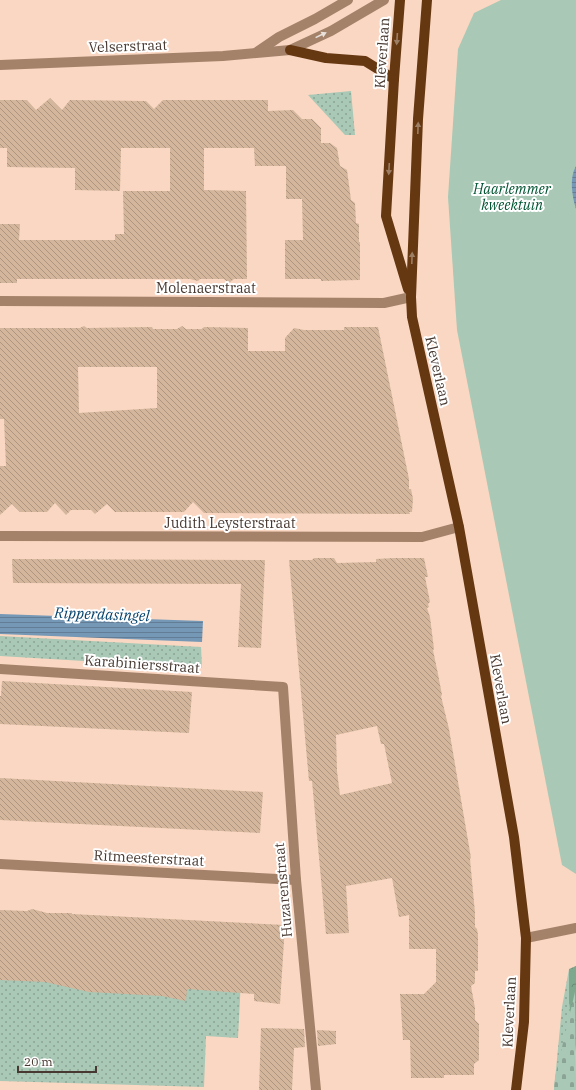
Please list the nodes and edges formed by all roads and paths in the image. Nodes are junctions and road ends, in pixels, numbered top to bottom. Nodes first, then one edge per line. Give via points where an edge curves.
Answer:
1 (348, 0) edge
2 (384, 0) edge
3 (400, 0) edge
4 (427, 0) edge
5 (335, 3) edge
6 (290, 50) junction
7 (257, 52) junction
8 (0, 65) edge
9 (394, 79) junction
10 (411, 297) junction
11 (0, 301) edge
12 (459, 527) junction
13 (0, 536) edge
14 (0, 669) edge
15 (283, 687) joint
16 (0, 864) edge
17 (296, 880) junction
18 (576, 928) edge
19 (526, 938) junction
20 (316, 1090) edge
21 (516, 1090) edge

1 - 5 street, Velserstraat
6 -> 2 street, Velserstraat
3 -> 9 main road, Kleverlaan
10 -> 4 main road, Kleverlaan via 418,119
5 - 7 street, Velserstraat
6 - 7 street, Velserstraat
6 - 9 main road via 326,58 365,61
7 - 8 street, Velserstraat via 223,56
9 -> 10 main road, Kleverlaan via 386,216
10 - 11 street, Molenaerstraat via 384,303
10 - 12 main road, Kleverlaan via 412,317
12 - 13 street, Judith Leysterstraat via 422,537
12 - 19 main road, Kleverlaan via 514,837
14 - 15 street, Karabiniersstraat
15 - 17 street, Huzarenstraat
16 - 17 street, Ritmeesterstraat
17 - 20 street, Huzarenstraat
18 - 19 street
19 - 21 main road, Kleverlaan via 524,1022

